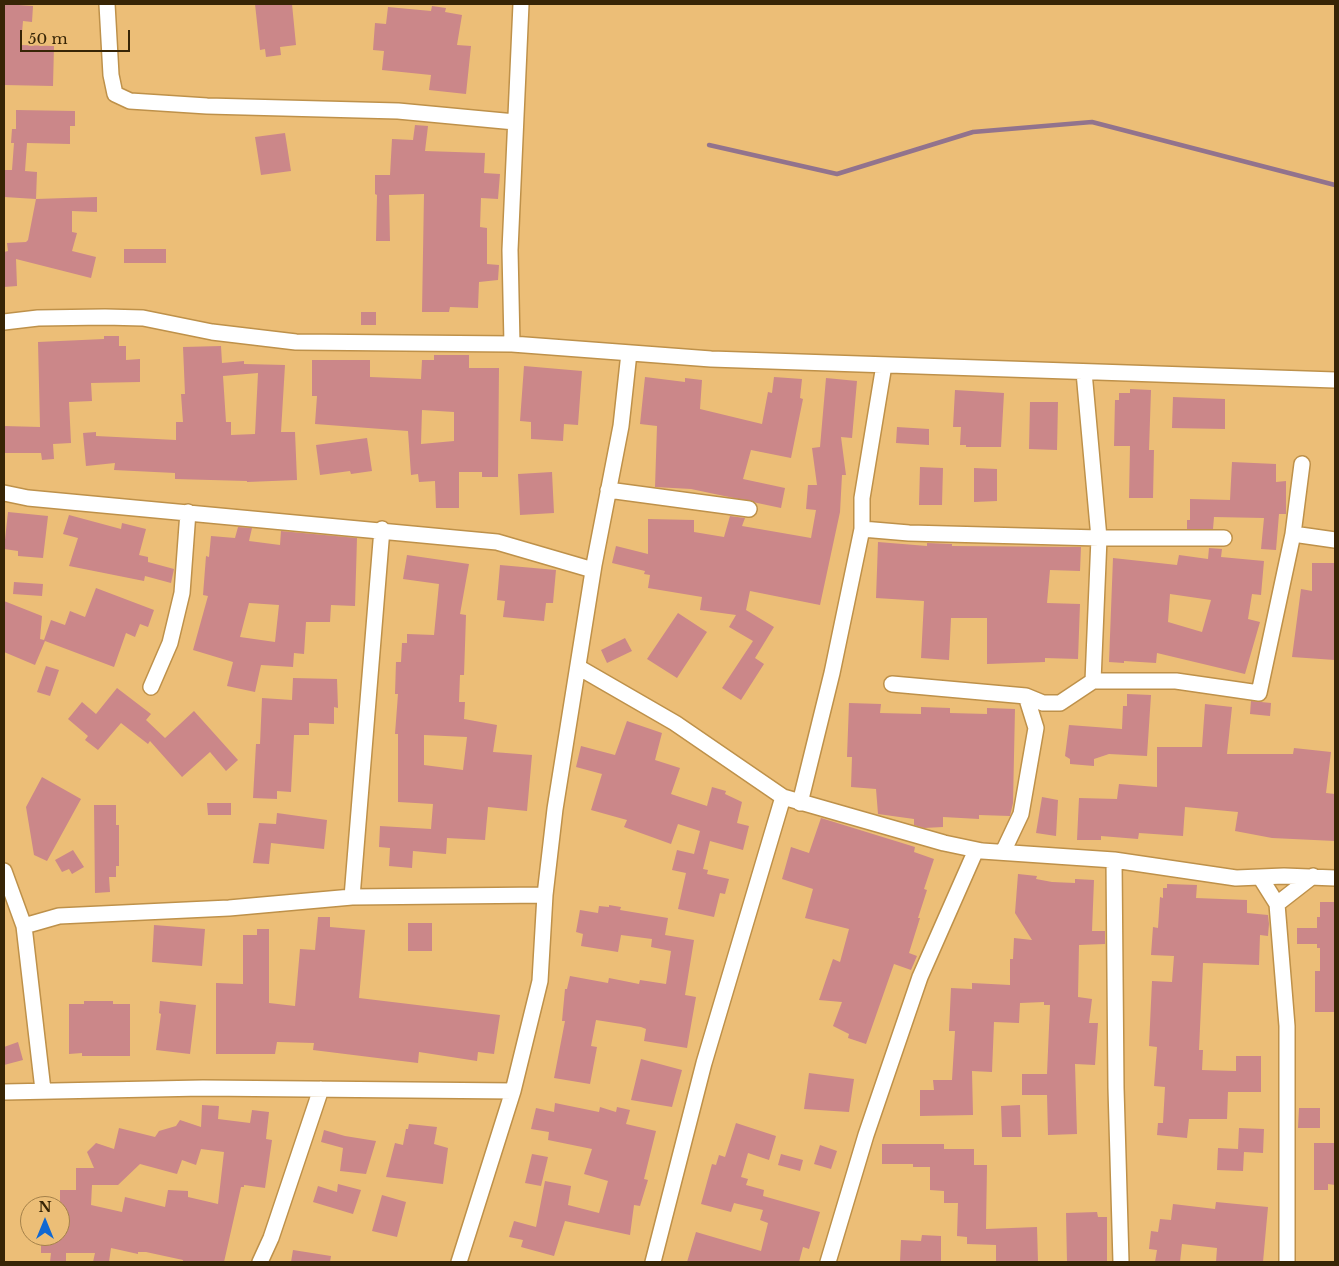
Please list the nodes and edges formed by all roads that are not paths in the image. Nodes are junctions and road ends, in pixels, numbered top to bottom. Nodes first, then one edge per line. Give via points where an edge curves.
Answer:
1 (107, 4) edge
2 (521, 4) edge
3 (515, 122) junction
4 (4, 322) edge
5 (512, 344) junction
6 (629, 353) junction
7 (884, 365) junction
8 (1084, 372) junction
9 (1335, 380) edge
10 (1302, 464) dead end
11 (608, 490) junction
12 (4, 493) edge
13 (749, 510) dead end
14 (188, 512) junction
15 (382, 529) junction
16 (862, 529) junction
17 (1292, 534) junction
18 (1099, 538) junction
19 (1224, 538) dead end
20 (1335, 540) edge
21 (593, 570) junction
22 (578, 667) junction
23 (1093, 681) junction
24 (892, 684) dead end
25 (152, 687) dead end
26 (1026, 696) junction
27 (783, 797) junction
28 (800, 803) junction
29 (976, 850) junction
30 (1003, 852) junction
31 (1114, 860) junction
32 (4, 871) edge
33 (1313, 876) junction
34 (1260, 877) junction
35 (1335, 878) edge
36 (545, 895) junction
37 (352, 897) junction
38 (1278, 904) junction
39 (24, 926) junction
40 (42, 1090) junction
41 (320, 1090) junction
42 (513, 1091) junction
43 (4, 1092) edge
44 (260, 1262) edge
45 (458, 1262) edge
46 (653, 1262) edge
47 (828, 1262) edge
48 (1121, 1262) edge
49 (1287, 1262) edge

1 - 3 street via 115,94 130,101 398,111
2 - 3 street
3 - 5 street via 510,250
4 - 5 street via 38,318 143,318 212,332 296,342
5 - 6 street
6 - 7 street
6 - 11 street via 621,426
7 - 8 street
7 - 16 street via 862,498
8 - 9 street
8 - 18 street
10 - 17 street
11 - 13 street
11 - 21 street
12 - 14 street
14 - 15 street
14 - 25 street via 182,593 170,643
15 - 21 street via 497,542
15 - 37 street
16 - 18 street
16 - 28 street via 832,673
17 - 20 street
17 - 23 street via 1259,693 1176,681
18 - 19 street
18 - 23 street
21 - 22 street
22 - 27 street via 675,723
22 - 36 street
23 - 26 street via 1060,703 1043,703
24 - 26 street
26 - 30 street via 1036,728 1021,814
27 - 28 street
27 - 46 street via 704,1063
28 - 29 street
29 - 30 street
29 - 47 street via 920,977 866,1135
30 - 31 street
31 - 34 street via 1236,878
31 - 48 street
32 - 39 street
33 - 34 street
33 - 35 street
33 - 38 street
34 - 38 street
36 - 37 street
36 - 42 street via 540,981
37 - 39 street via 229,908 59,916
38 - 49 street via 1288,1026
39 - 40 street
40 - 41 street
40 - 43 street
41 - 42 street
41 - 44 street
42 - 45 street

